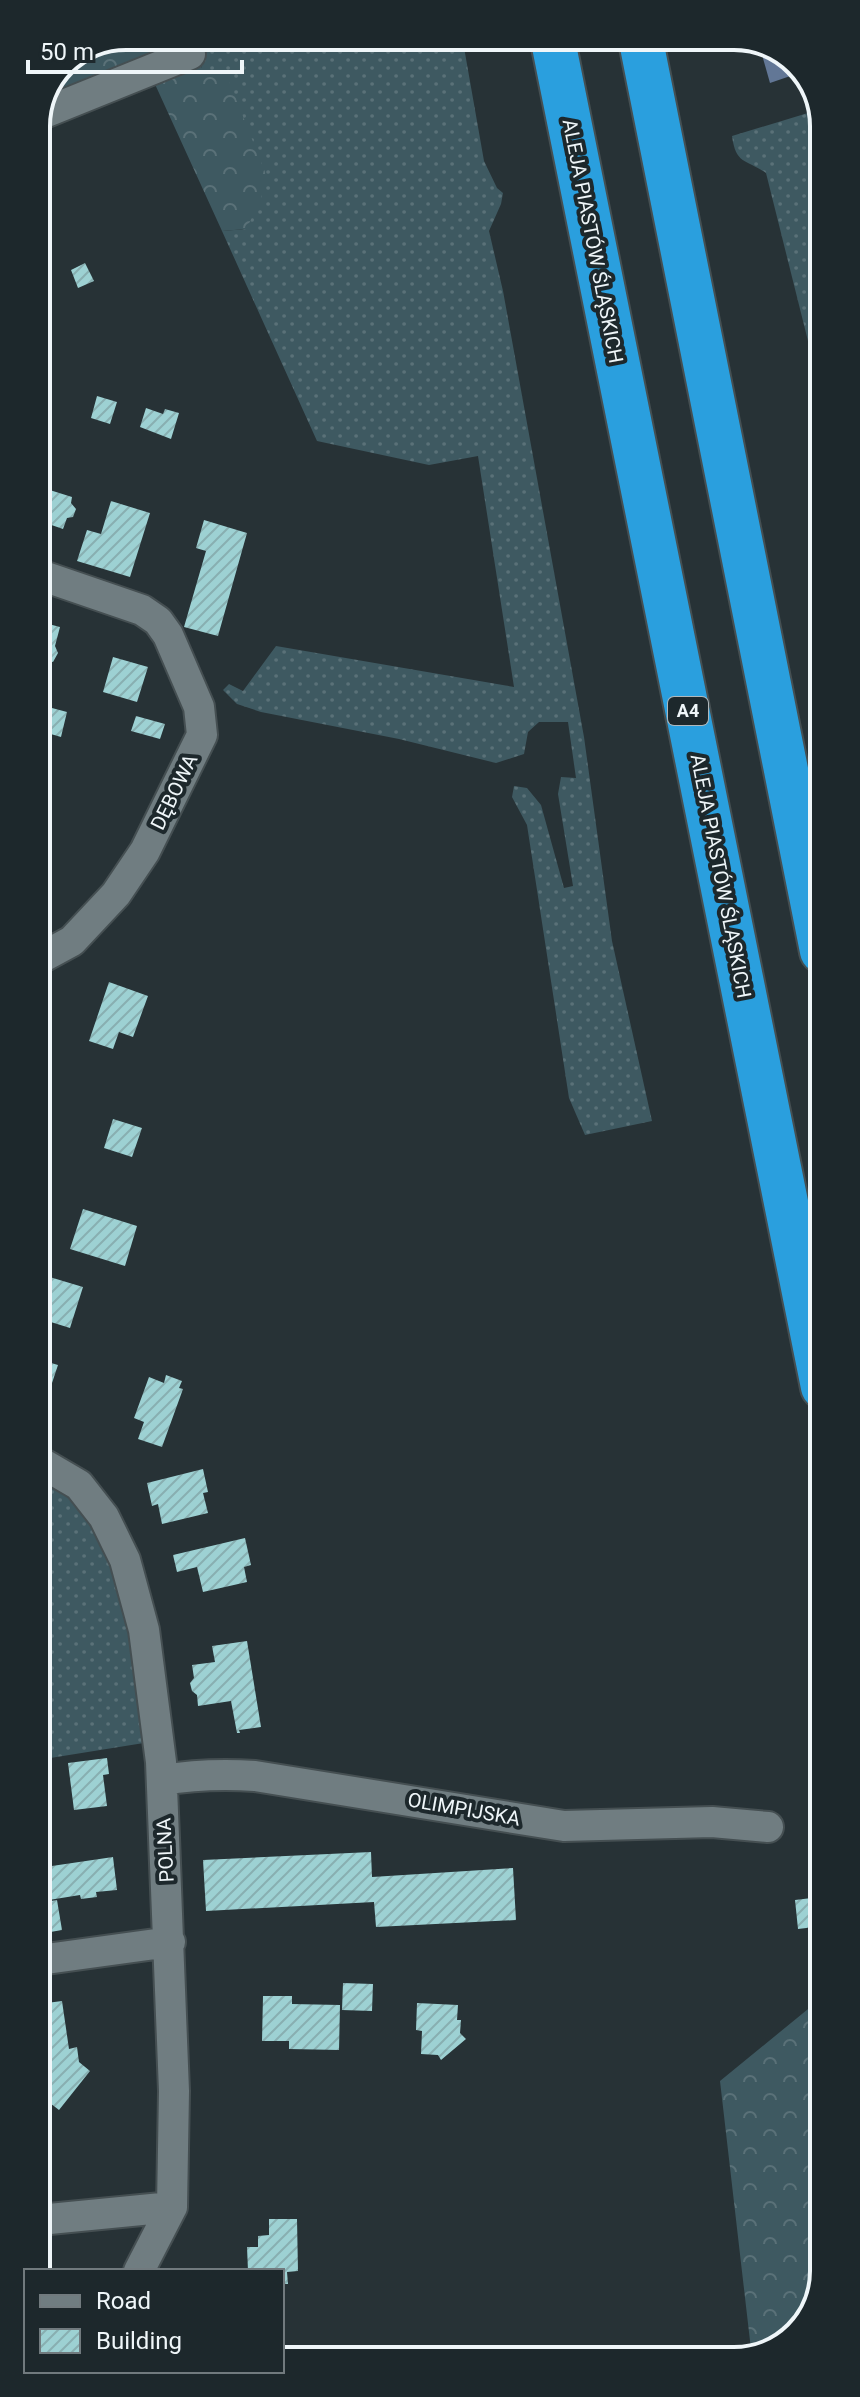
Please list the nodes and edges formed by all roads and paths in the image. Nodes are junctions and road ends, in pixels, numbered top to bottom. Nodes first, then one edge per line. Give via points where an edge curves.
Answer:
1 (555, 50) edge
2 (643, 50) edge
3 (190, 54) dead end
4 (52, 110) edge
5 (50, 578) edge
6 (810, 891) edge
7 (50, 953) edge
8 (810, 1322) edge
9 (50, 1468) edge
10 (162, 1780) junction
11 (768, 1827) dead end
12 (170, 1942) junction
13 (50, 1958) edge
14 (172, 2207) junction
15 (50, 2219) edge
16 (140, 2269) edge

1 - 8 highway, ALEJA PIASTÓW ŚLĄSKICH / A4
2 - 6 highway
3 - 4 street
5 - 7 street, DĘBOWA via 142,610 158,621 199,707 202,735 145,851 116,894 72,941
9 - 10 street, POLNA via 79,1485 104,1517 125,1560 144,1630
10 - 11 street, OLIMPIJSKA via 255,1776 564,1826 712,1822
10 - 12 street, POLNA
12 - 13 street
12 - 14 street, POLNA
14 - 15 street
14 - 16 street, POLNA

